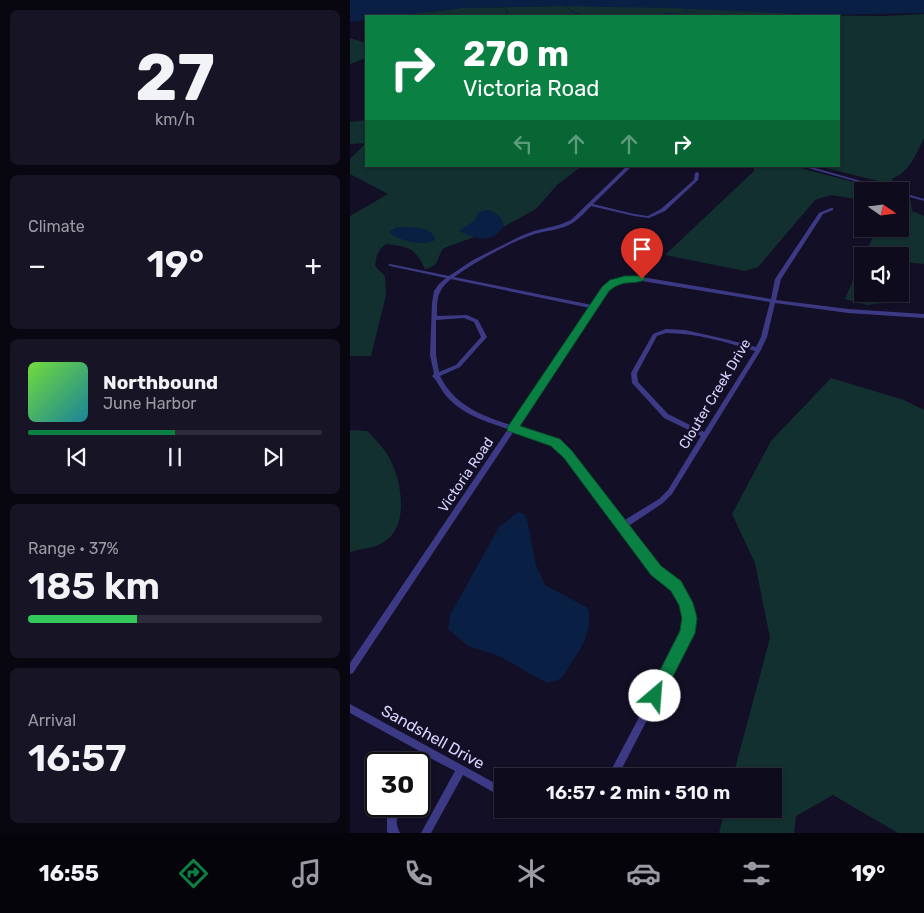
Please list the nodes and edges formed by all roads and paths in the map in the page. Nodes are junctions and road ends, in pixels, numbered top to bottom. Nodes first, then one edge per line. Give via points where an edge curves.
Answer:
1 (629, 167) edge
2 (807, 167) edge
3 (697, 173) dead end
4 (861, 182) edge
5 (909, 196) edge
6 (924, 200) edge
7 (592, 204) junction
8 (831, 209) dead end
9 (390, 265) dead end
10 (447, 278) junction
11 (772, 301) junction
12 (593, 307) junction
13 (924, 316) edge
14 (435, 318) junction
15 (758, 350) junction
16 (435, 376) junction
17 (512, 428) junction
18 (705, 434) junction
19 (624, 525) junction
20 (350, 670) edge
21 (350, 708) edge
22 (428, 751) joint
23 (617, 768) edge
24 (461, 769) junction
25 (494, 788) edge
26 (392, 817) edge
27 (395, 833) edge
28 (426, 833) edge

1 - 7 street
2 - 4 street
3 - 7 street via 696,180 656,214 641,216
5 - 6 street
7 - 10 street via 569,224 523,236
8 - 11 street, Clouter Creek Drive via 821,213 778,279
9 - 10 street
10 - 12 street
10 - 14 street via 437,290
11 - 12 street, Victoria Road via 642,279 625,279 613,282
11 - 13 street, Victoria Road
11 - 15 street, Clouter Creek Drive
12 - 17 street, Victoria Road
14 - 16 street via 432,352
14 - 16 street via 465,316 476,321 484,337 458,366
15 - 18 street, Clouter Creek Drive
15 - 18 street via 678,332 666,331 655,335 634,373 635,383 666,416
16 - 17 street via 448,395 471,412
17 - 19 street via 556,443
17 - 20 street, Victoria Road
18 - 19 street, Clouter Creek Drive via 670,492
19 - 23 street via 656,570 676,586 686,603 689,618 688,633
21 - 22 street, Sandshell Drive
22 - 24 street, Sandshell Drive
24 - 25 street, Sandshell Drive
24 - 28 street
26 - 27 street via 392,831

